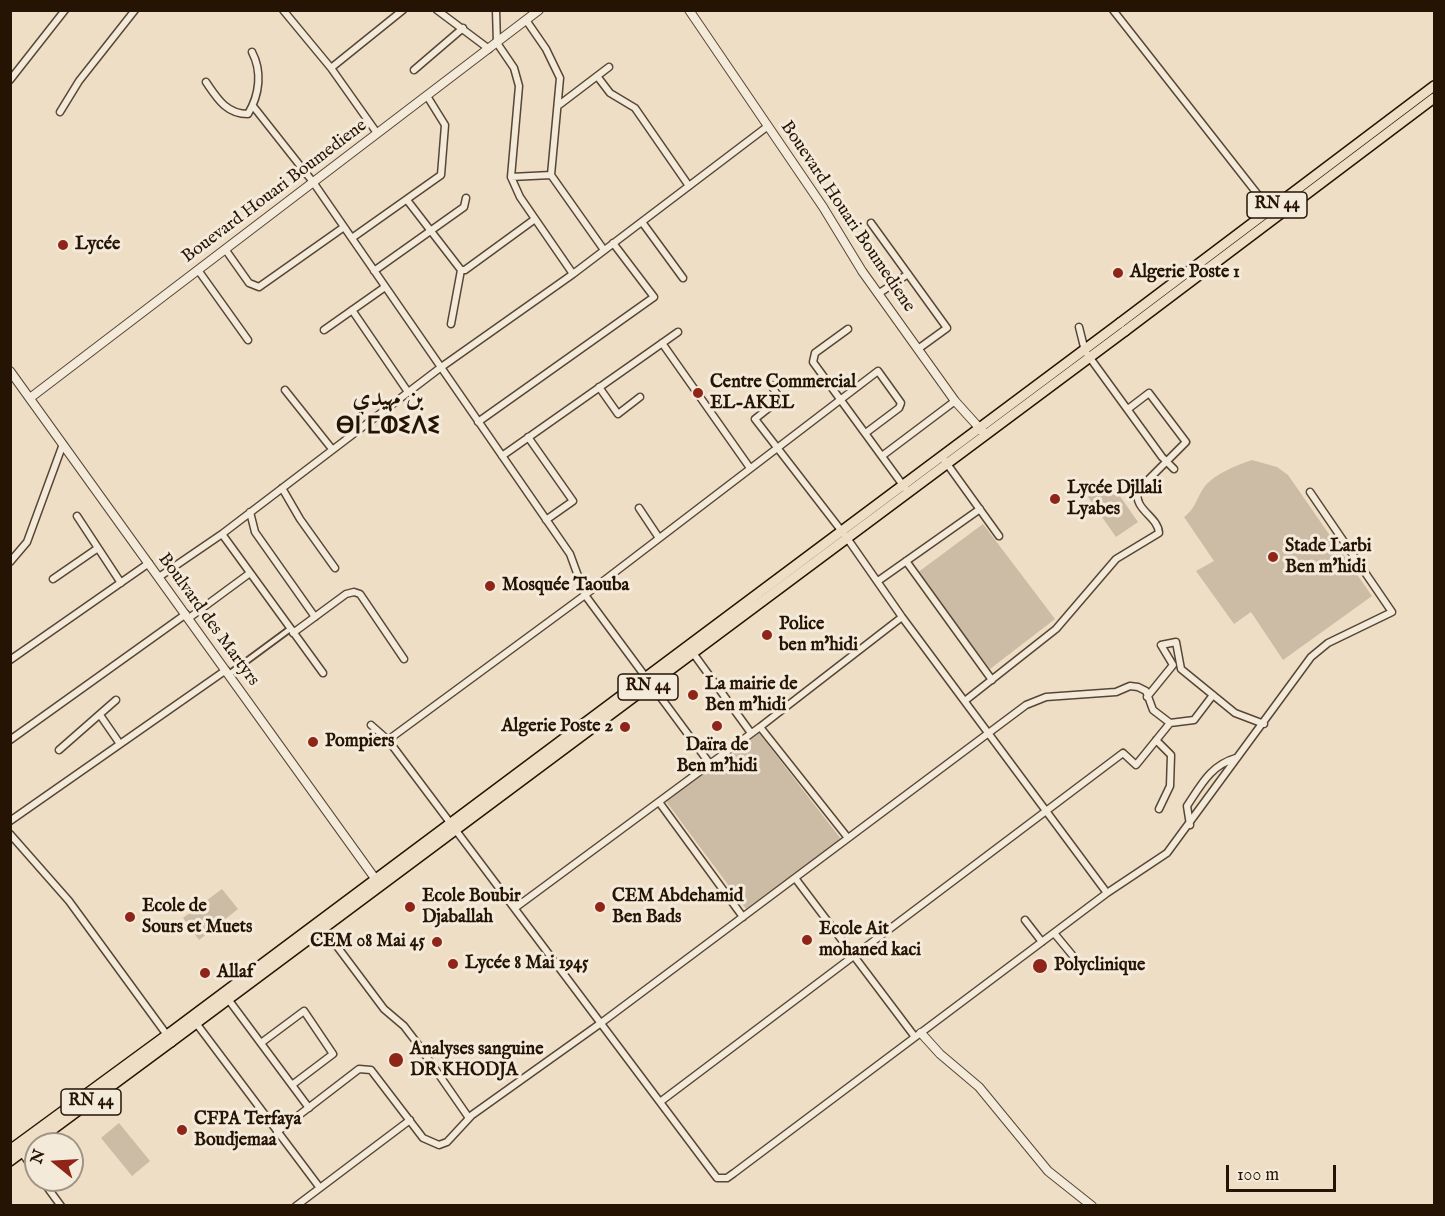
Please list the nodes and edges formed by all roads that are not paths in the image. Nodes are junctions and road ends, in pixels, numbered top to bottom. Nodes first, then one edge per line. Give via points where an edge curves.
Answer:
1 (65, 10) edge
2 (135, 10) edge
3 (283, 10) edge
4 (403, 10) edge
5 (496, 10) edge
6 (539, 10) edge
7 (688, 10) edge
8 (1113, 10) edge
9 (439, 11) edge
10 (526, 20) junction
11 (463, 28) junction
12 (497, 43) junction
13 (489, 49) junction
14 (252, 52) dead end
15 (609, 67) dead end
16 (331, 68) junction
17 (414, 70) dead end
18 (597, 76) junction
19 (10, 80) edge
20 (206, 82) dead end
21 (1434, 86) edge
22 (427, 96) junction
23 (1434, 98) edge
24 (559, 105) junction
25 (253, 106) junction
26 (60, 112) dead end
27 (768, 126) junction
28 (377, 133) junction
29 (551, 175) junction
30 (511, 177) junction
31 (313, 182) junction
32 (689, 186) junction
33 (466, 198) dead end
34 (407, 200) junction
35 (1269, 210) junction
36 (535, 219) junction
37 (642, 222) junction
38 (871, 223) dead end
39 (344, 227) junction
40 (430, 230) junction
41 (352, 238) junction
42 (613, 243) junction
43 (225, 249) junction
44 (604, 250) junction
45 (198, 270) junction
46 (461, 270) junction
47 (374, 271) junction
48 (908, 273) junction
49 (573, 274) junction
50 (683, 278) dead end
51 (385, 287) junction
52 (879, 294) junction
53 (352, 310) junction
54 (451, 324) dead end
55 (1080, 327) dead end
56 (1123, 327) junction
57 (848, 329) dead end
58 (324, 330) dead end
59 (678, 332) dead end
60 (248, 340) dead end
61 (662, 343) junction
62 (918, 349) junction
63 (1088, 354) junction
64 (440, 368) junction
65 (10, 371) edge
66 (771, 385) dead end
67 (599, 387) junction
68 (285, 390) dead end
69 (408, 392) junction
70 (640, 397) dead end
71 (30, 398) junction
72 (839, 399) junction
73 (955, 400) junction
74 (1128, 409) junction
75 (478, 422) junction
76 (867, 432) junction
77 (983, 432) junction
78 (528, 437) junction
79 (63, 444) junction
80 (776, 448) junction
81 (332, 449) junction
82 (502, 456) junction
83 (882, 456) junction
84 (945, 460) junction
85 (1165, 461) junction
86 (750, 468) junction
87 (1174, 470) dead end
88 (282, 488) junction
89 (906, 489) junction
90 (1310, 492) dead end
91 (639, 508) dead end
92 (980, 509) junction
93 (250, 512) junction
94 (77, 516) dead end
95 (546, 520) junction
96 (222, 534) junction
97 (844, 535) junction
98 (999, 536) dead end
99 (659, 538) junction
100 (98, 548) junction
101 (906, 561) junction
102 (10, 562) edge
103 (149, 563) junction
104 (335, 568) dead end
105 (250, 573) junction
106 (159, 577) junction
107 (53, 579) dead end
108 (878, 581) junction
109 (121, 583) junction
110 (585, 595) junction
111 (188, 616) junction
112 (315, 617) junction
113 (902, 617) junction
114 (292, 631) junction
115 (693, 653) junction
116 (404, 659) dead end
117 (10, 660) edge
118 (227, 672) junction
119 (323, 673) dead end
120 (992, 680) junction
121 (647, 681) junction
122 (1213, 695) junction
123 (1147, 697) junction
124 (116, 700) dead end
125 (966, 700) junction
126 (100, 715) junction
127 (1170, 723) junction
128 (1264, 724) junction
129 (371, 725) dead end
130 (760, 727) junction
131 (751, 733) junction
132 (990, 733) junction
133 (388, 740) junction
134 (1156, 740) junction
135 (10, 741) edge
136 (120, 744) junction
137 (59, 750) dead end
138 (1237, 758) junction
139 (710, 764) junction
140 (659, 802) junction
141 (1159, 809) dead end
142 (1048, 811) junction
143 (10, 821) edge
144 (1190, 825) junction
145 (453, 826) junction
146 (10, 834) edge
147 (848, 838) junction
148 (795, 878) junction
149 (377, 882) junction
150 (1107, 892) junction
151 (515, 908) junction
152 (744, 916) junction
153 (1025, 920) dead end
154 (324, 929) junction
155 (1054, 933) junction
156 (1042, 942) junction
157 (853, 956) junction
158 (1073, 956) dead end
159 (228, 999) junction
160 (196, 1023) junction
161 (602, 1023) junction
162 (918, 1035) junction
163 (169, 1038) junction
164 (261, 1043) junction
165 (292, 1085) junction
166 (660, 1102) junction
167 (309, 1108) junction
168 (469, 1118) junction
169 (410, 1120) junction
170 (277, 1132) junction
171 (10, 1150) edge
172 (22, 1153) junction
173 (24, 1156) edge
174 (10, 1161) edge
175 (320, 1188) junction
176 (51, 1192) edge
177 (61, 1206) edge
178 (296, 1206) edge
179 (1092, 1206) edge

1 - 19 street
2 - 26 street via 79,81
3 - 16 street
4 - 16 street
5 - 12 street
6 - 10 street, Bouevard Houari Boumediene
7 - 27 street, Bouevard Houari Boumediene
8 - 35 street
9 - 11 street
10 - 12 street, Bouevard Houari Boumediene
10 - 24 street via 557,69
11 - 13 street
11 - 17 street
12 - 13 street, Bouevard Houari Boumediene
12 - 30 street via 514,68 519,86
13 - 22 street, Bouevard Houari Boumediene
14 - 25 street via 260,67
15 - 18 street
16 - 28 street
18 - 24 street
18 - 32 street via 610,93 635,108
20 - 25 street via 221,104 231,110 248,114
21 - 35 main road, RN 44
22 - 28 street, Bouevard Houari Boumediene
22 - 34 street via 445,125 442,170 437,179
23 - 56 main road, RN 44
24 - 29 street
25 - 31 street
27 - 32 street
27 - 52 street, Bouevard Houari Boumediene
28 - 31 street, Bouevard Houari Boumediene
29 - 30 street
29 - 44 street
30 - 36 street
31 - 39 street
31 - 43 street, Bouevard Houari Boumediene
32 - 37 street
33 - 40 street via 464,207
34 - 40 street
34 - 41 street
35 - 56 main road, RN 44
36 - 46 street
36 - 49 street
37 - 42 street
37 - 50 street
38 - 48 street
39 - 41 street
39 - 43 street via 259,287 249,283
40 - 46 street
40 - 47 street
41 - 47 street
42 - 44 street
42 - 75 street via 654,297
43 - 45 street, Bouevard Houari Boumediene
44 - 49 street
45 - 60 street
45 - 71 street, Bouevard Houari Boumediene
46 - 54 street
47 - 51 street
48 - 52 street
48 - 62 street via 947,328
49 - 64 street
51 - 53 street
51 - 64 street
52 - 62 street, Bouevard Houari Boumediene
53 - 58 street
53 - 69 street
55 - 63 street
56 - 63 main road, RN 44
57 - 72 street via 812,357
59 - 61 street
61 - 67 street
61 - 86 street
62 - 73 street, Bouevard Houari Boumediene
63 - 74 street
63 - 77 main road, RN 44
64 - 69 street
64 - 75 street
65 - 71 street, Boulvard des Martyrs
66 - 80 street via 780,399 755,419
67 - 70 street via 618,414
67 - 78 street
68 - 81 street
69 - 81 street
71 - 79 street, Boulvard des Martyrs
72 - 76 street
72 - 76 street via 878,371 901,403
72 - 80 street
73 - 77 street, Bouevard Houari Boumediene
73 - 83 street
74 - 85 street
74 - 85 street via 1149,393 1186,442
75 - 82 street
76 - 83 street
77 - 84 main road, RN 44
78 - 82 street
78 - 95 street via 573,501
79 - 102 street via 27,542
79 - 103 street, Boulvard des Martyrs
80 - 86 street
80 - 97 street
81 - 88 street
82 - 95 street
83 - 89 street
84 - 89 main road, RN 44
84 - 92 street
85 - 87 street
85 - 120 street via 1137,496 1140,507 1159,533 1116,559 1056,630
86 - 99 street
88 - 93 street
88 - 104 street
89 - 97 main road, RN 44
90 - 128 street via 1392,612 1328,643 1311,657
91 - 99 street
92 - 98 street
92 - 101 street
93 - 96 street
93 - 112 street via 255,532
94 - 100 street
95 - 110 street via 570,554
96 - 105 street
96 - 106 street
97 - 108 street
97 - 115 main road, RN 44
97 - 121 main road, RN 44
99 - 110 street
100 - 107 street
100 - 109 street
101 - 108 street
101 - 120 street
103 - 106 street, Boulvard des Martyrs
103 - 109 street
105 - 111 street
105 - 114 street
106 - 111 street, Boulvard des Martyrs
108 - 113 street
109 - 117 street
110 - 121 street
110 - 133 street
111 - 118 street, Boulvard des Martyrs
111 - 135 street
112 - 114 street
112 - 116 street via 346,594 360,594
113 - 125 street
113 - 130 street
114 - 118 street
114 - 119 street
115 - 121 main road, RN 44
115 - 131 street
118 - 136 street
118 - 149 street, Boulvard des Martyrs
120 - 125 street
121 - 139 street
121 - 145 main road, RN 44
122 - 123 street via 1181,669 1176,642 1161,645 1173,665
122 - 127 street via 1194,720
122 - 128 street via 1235,713
123 - 127 street via 1153,711
123 - 132 street via 1146,691 1130,686 1116,692 1046,696 1026,705
124 - 126 street
125 - 132 street
126 - 136 street
126 - 137 street
127 - 134 street
128 - 138 street
129 - 133 street
130 - 131 street
130 - 147 street
131 - 139 street
132 - 142 street
132 - 147 street
133 - 145 street
134 - 141 street via 1171,755 1170,786
134 - 142 street via 1136,765 1123,753
136 - 143 street
138 - 144 street
138 - 144 street via 1224,762 1206,778 1187,807
139 - 140 street
140 - 151 street
140 - 152 street
142 - 150 street
142 - 157 street
144 - 150 street via 1167,853
145 - 149 main road, RN 44
145 - 151 street
146 - 163 street via 69,901
147 - 148 street
148 - 152 street
148 - 157 street
149 - 154 main road, RN 44
149 - 163 main road, RN 44
150 - 155 street
151 - 161 street
152 - 161 street
153 - 156 street
154 - 159 main road, RN 44
154 - 168 street via 384,1010 404,1026
155 - 156 street
155 - 158 street
156 - 162 street
157 - 162 street
157 - 166 street
159 - 160 main road, RN 44
159 - 164 street
160 - 163 main road, RN 44
160 - 170 street
161 - 166 street
161 - 168 street
162 - 166 street via 728,1178 717,1178 711,1173
162 - 179 street via 979,1087 1048,1171
163 - 171 main road, RN 44
163 - 172 main road, RN 44
164 - 165 street
164 - 165 street via 304,1011 333,1054
165 - 167 street
167 - 169 street via 365,1068
167 - 170 street
168 - 169 street via 447,1142 439,1145 423,1138
169 - 175 street
170 - 175 street
172 - 173 street
172 - 174 main road, RN 44
175 - 178 street
176 - 177 street

